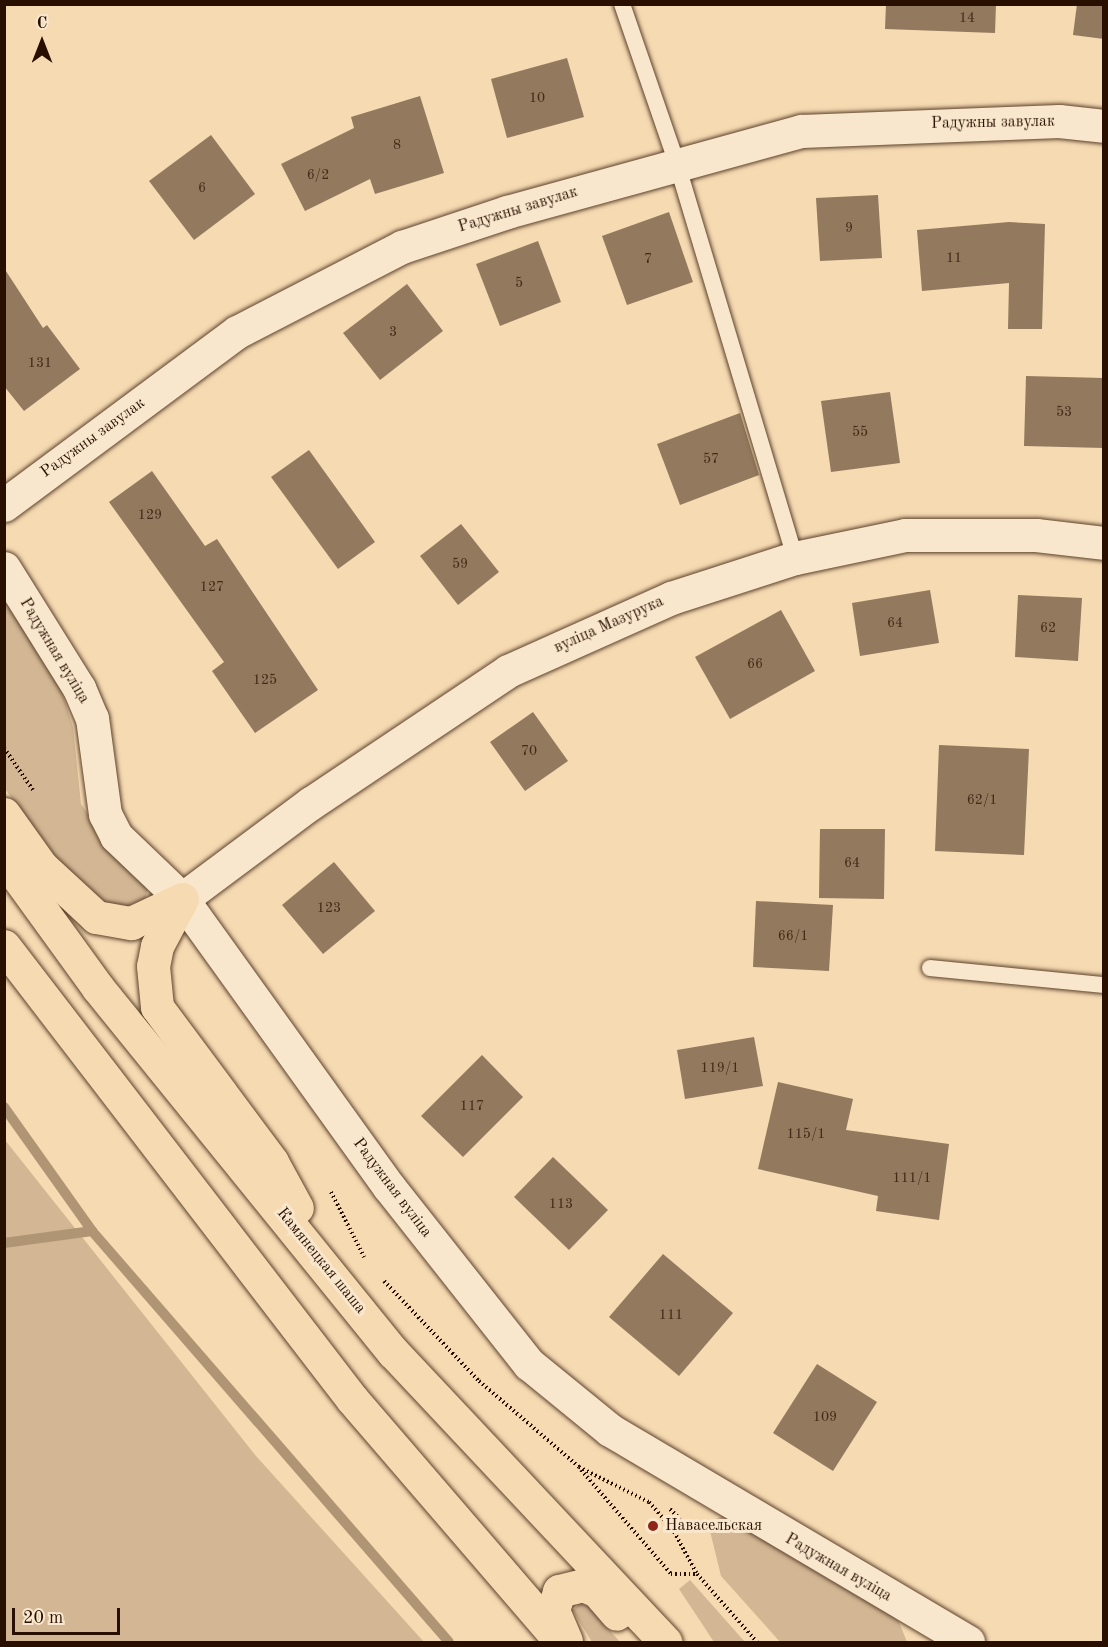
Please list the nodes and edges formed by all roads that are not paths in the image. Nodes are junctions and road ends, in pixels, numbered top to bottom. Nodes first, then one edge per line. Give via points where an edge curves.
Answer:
1 (622, 4) edge
2 (1104, 126) edge
3 (677, 164) junction
4 (4, 505) edge
5 (1104, 543) edge
6 (795, 558) junction
7 (4, 568) edge
8 (4, 814) edge
9 (4, 858) edge
10 (182, 899) junction
11 (4, 946) edge
12 (930, 968) dead end
13 (1104, 985) edge
14 (336, 1278) junction
15 (561, 1642) edge
16 (567, 1642) edge
17 (642, 1642) edge
18 (665, 1642) edge
19 (968, 1642) edge

1 - 3 lane
2 - 3 street, Радужны завулак via 1059,121 801,131
3 - 4 street, Радужны завулак via 413,243 316,287 237,332
3 - 6 lane
5 - 6 street, вуліца Мазурука via 1036,534 905,535
6 - 10 street, вуліца Мазурука via 671,597 508,671 311,803
7 - 10 street, Радужная вуліца via 80,688 92,718 105,814 116,836
8 - 10 main road via 41,866 96,917 131,923
9 - 14 main road, Камянецкая шаша via 98,988
10 - 14 main road via 158,946 153,966 158,1007 272,1162
10 - 19 street, Радужная вуліца via 389,1187 529,1364 610,1430
11 - 15 main road via 352,1399
12 - 13 lane
14 - 18 main road, Камянецкая шаша via 393,1352
16 - 17 main road via 558,1628 554,1599 570,1586 583,1585 597,1591

